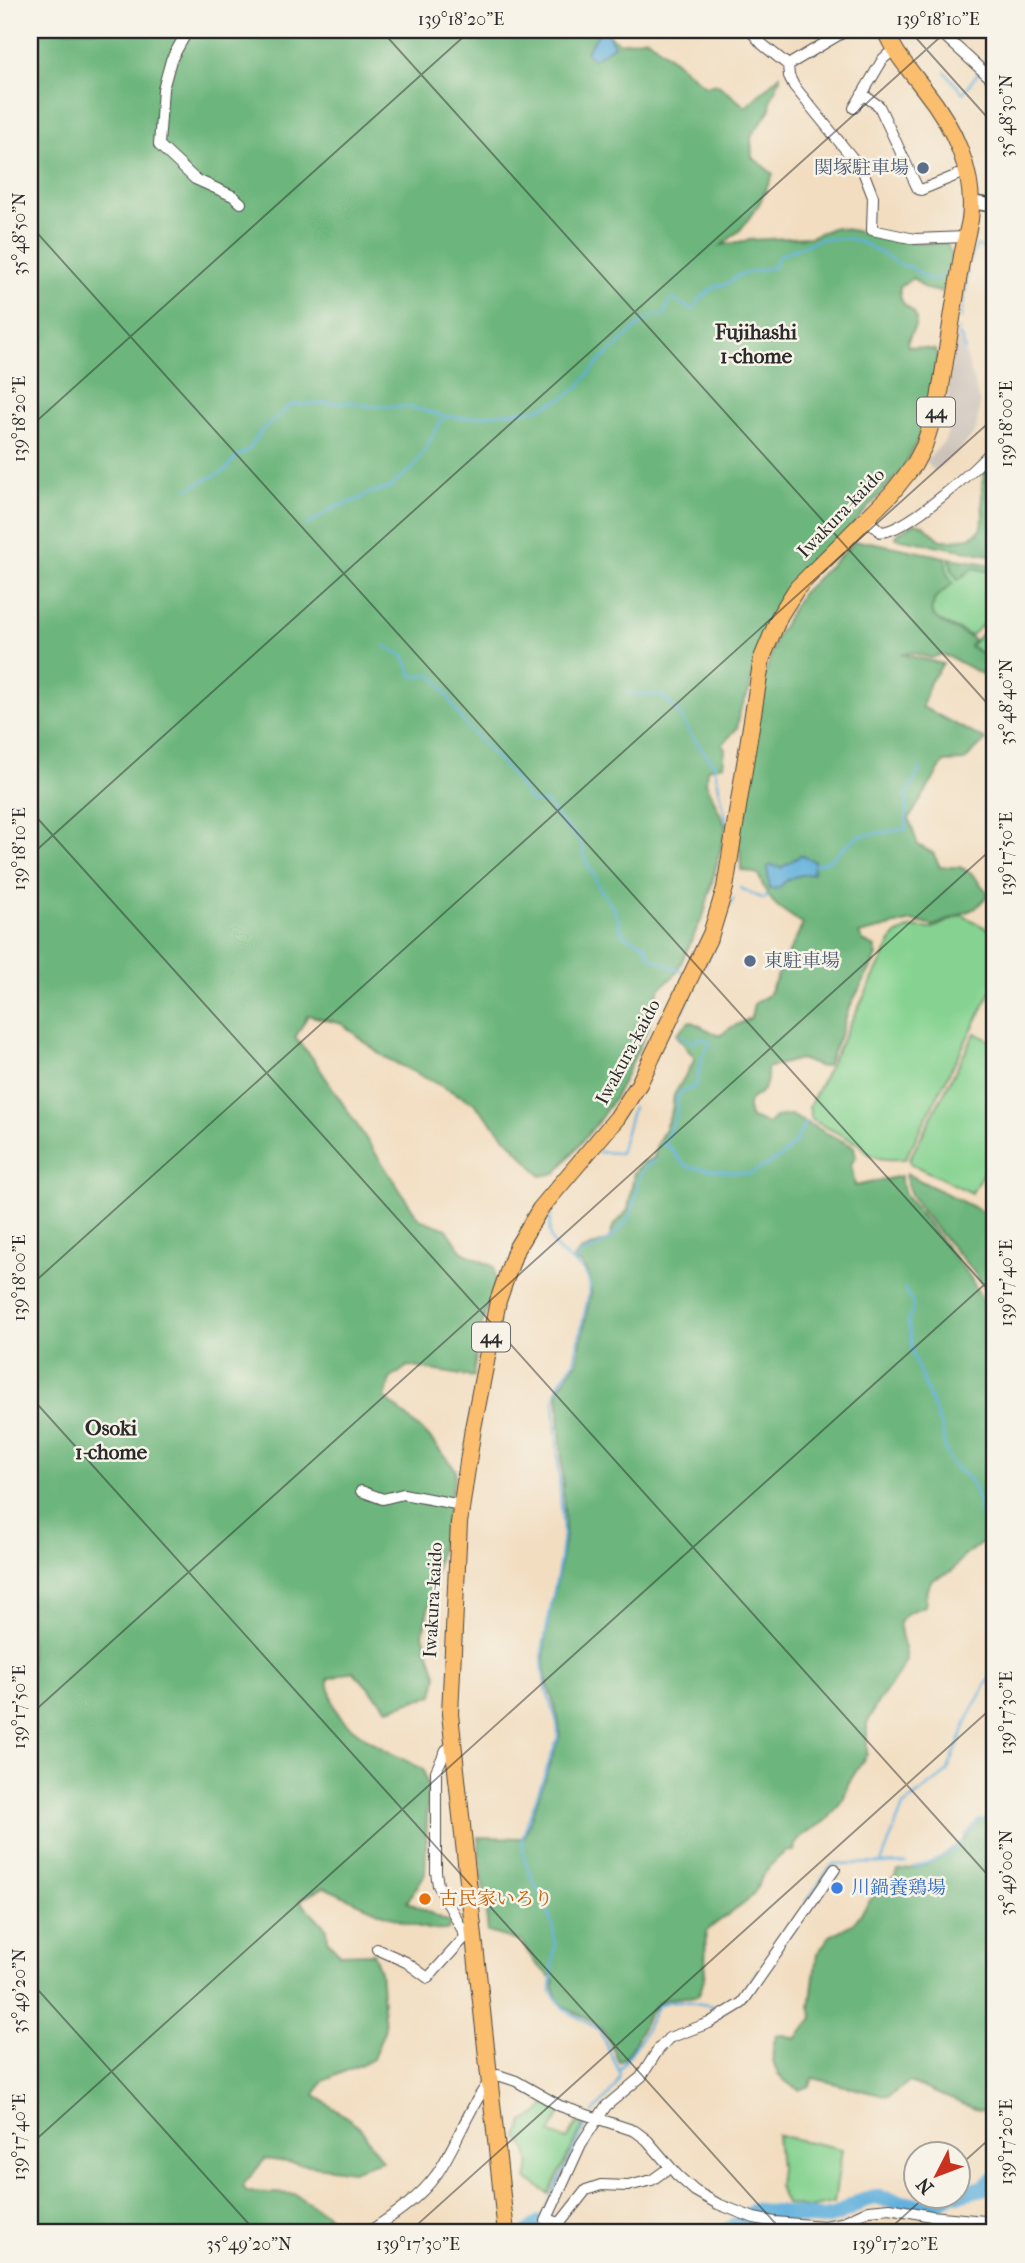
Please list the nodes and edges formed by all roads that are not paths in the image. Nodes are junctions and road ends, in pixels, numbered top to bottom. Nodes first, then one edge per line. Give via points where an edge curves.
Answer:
1 (188, 30) edge
2 (750, 30) edge
3 (847, 30) edge
4 (885, 30) edge
5 (937, 30) edge
6 (948, 34) edge
7 (894, 49) junction
8 (788, 65) junction
9 (995, 82) edge
10 (862, 94) junction
11 (854, 108) dead end
12 (967, 171) junction
13 (971, 202) junction
14 (240, 203) dead end
15 (995, 206) edge
16 (966, 237) junction
17 (995, 447) edge
18 (867, 519) junction
19 (361, 1491) dead end
20 (461, 1504) junction
21 (453, 1745) junction
22 (835, 1869) dead end
23 (471, 1937) junction
24 (377, 1949) dead end
25 (489, 2084) junction
26 (594, 2117) junction
27 (670, 2167) junction
28 (995, 2222) edge
29 (367, 2233) edge
30 (506, 2233) edge

1 - 14 street via 171,60 163,89 159,145 195,179
2 - 8 street
3 - 8 street
4 - 7 main road, Iwakura-kaido / 44
5 - 6 street
6 - 9 street
7 - 10 street
7 - 12 main road, Iwakura-kaido / 44 via 940,111
8 - 16 street via 794,86 863,171 873,197 872,230 915,239
10 - 11 street
10 - 12 street via 879,106 919,189
12 - 13 main road, Iwakura-kaido / 44
13 - 15 street
13 - 16 main road, Iwakura-kaido / 44
16 - 18 main road, Iwakura-kaido / 44 via 933,423 914,465
17 - 18 street via 901,527 881,532
18 - 20 main road, Iwakura-kaido / 44 via 797,588 770,636 757,681 725,888 704,950 639,1084 617,1118 540,1209 509,1265 496,1308
19 - 20 street via 383,1499 403,1494
20 - 21 main road, Iwakura-kaido / 44 via 449,1695
21 - 23 main road, Iwakura-kaido / 44
21 - 23 street via 436,1771 436,1872 438,1885
22 - 26 street via 743,2002 709,2023 669,2038 641,2077
23 - 24 street via 428,1978
23 - 25 main road, Iwakura-kaido / 44
25 - 26 street via 496,2076 505,2077 560,2106
25 - 29 street via 435,2177 407,2205
25 - 30 main road, Iwakura-kaido / 44
26 - 27 street via 641,2135
26 - 27 street via 546,2220 560,2222 586,2190 652,2180
27 - 28 street via 695,2191 754,2218 824,2226 869,2210 890,2208 931,2217

